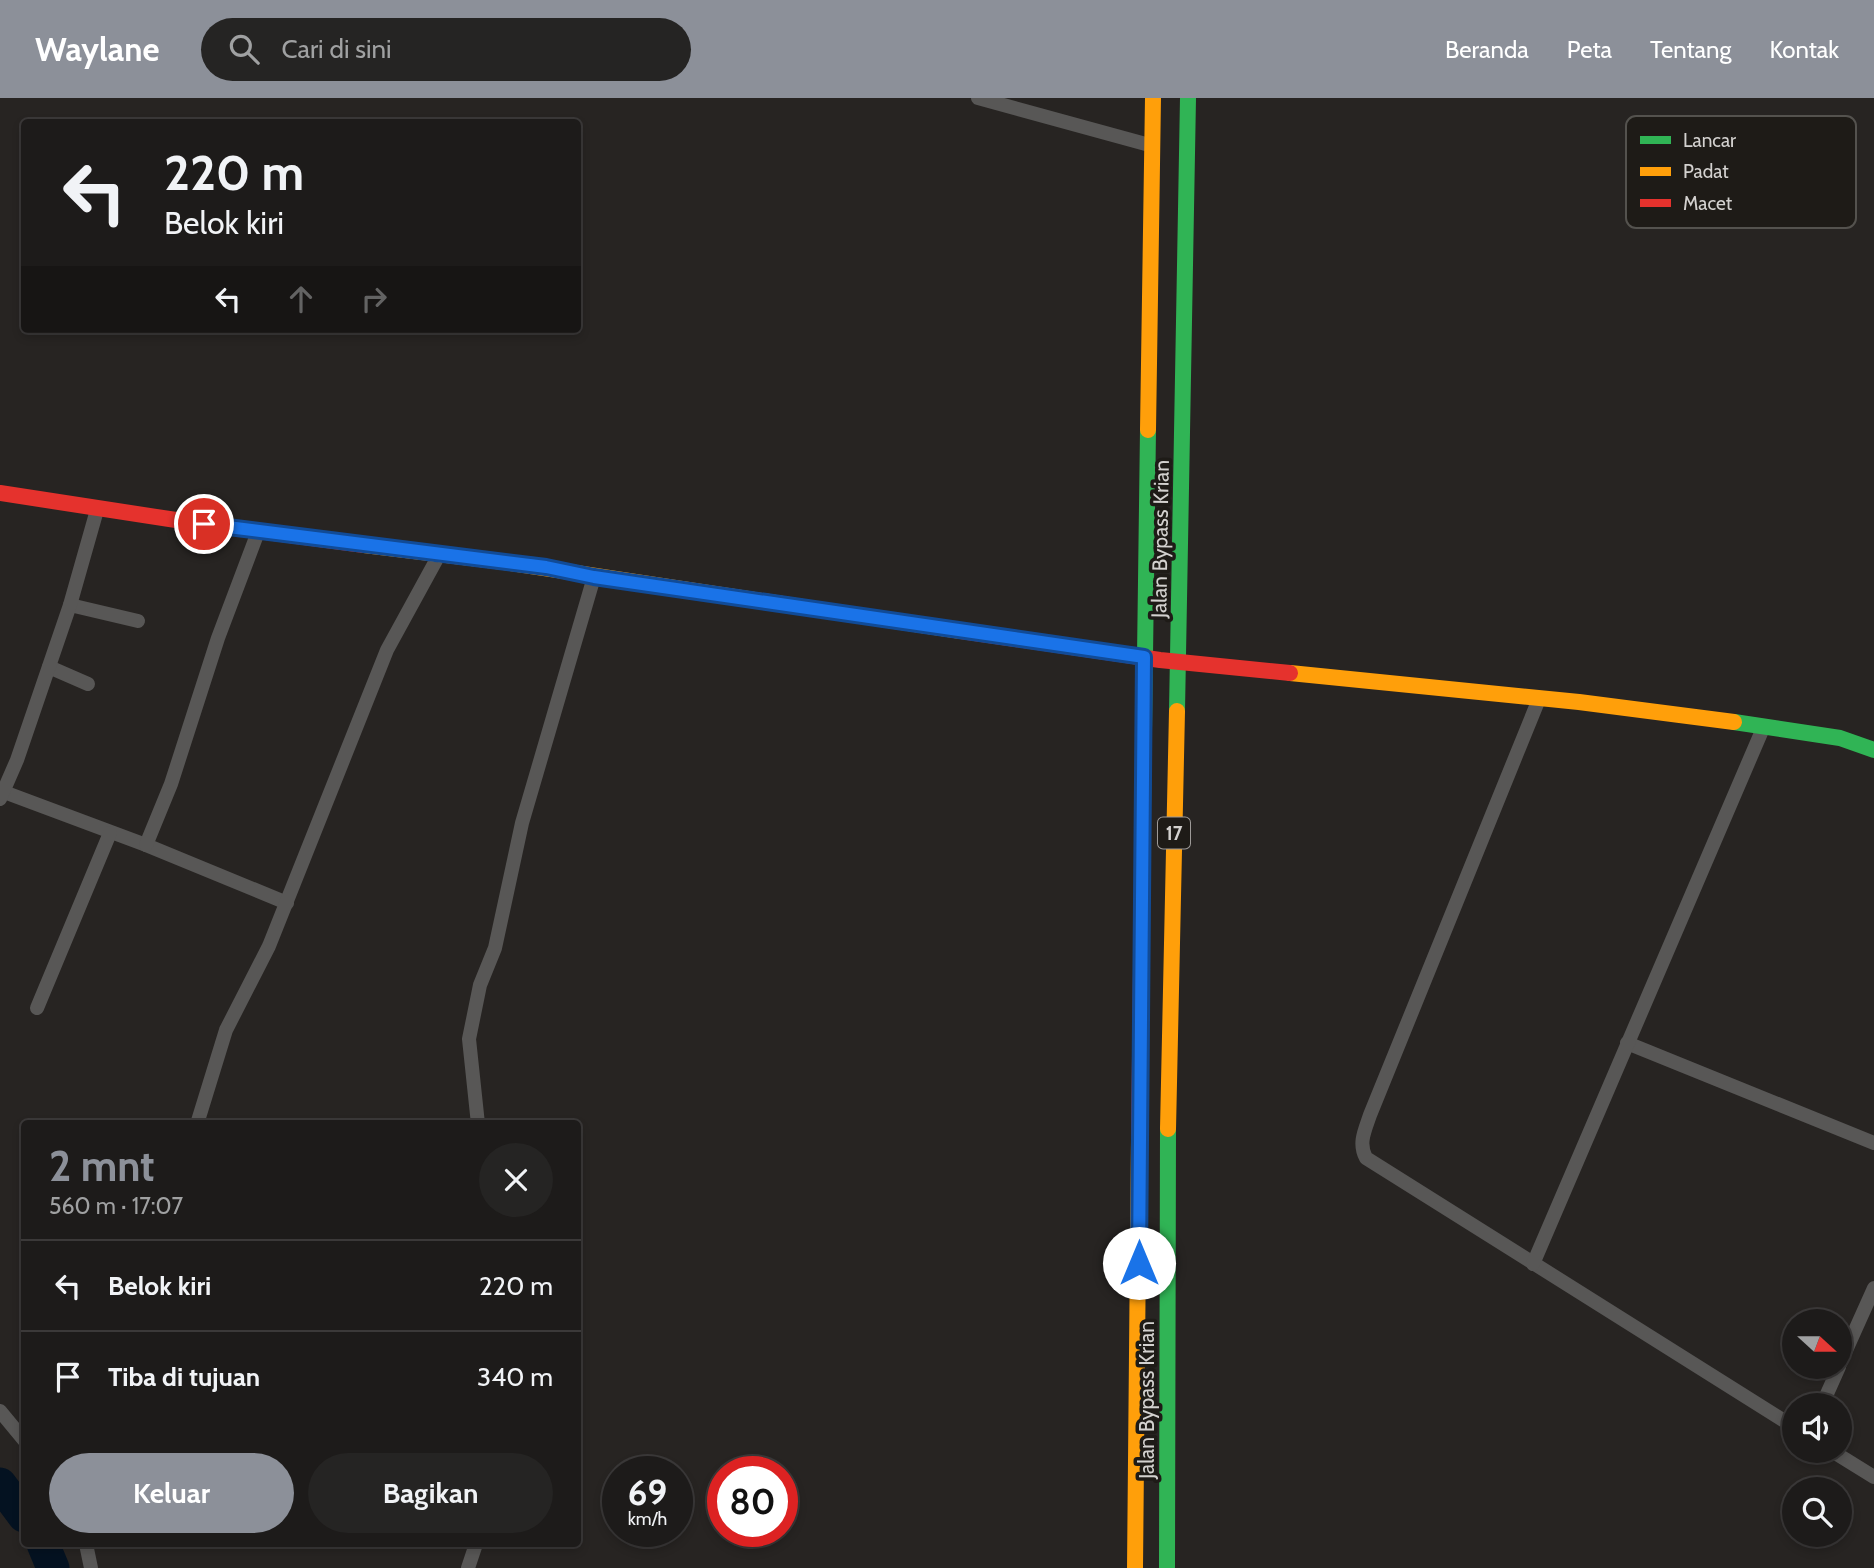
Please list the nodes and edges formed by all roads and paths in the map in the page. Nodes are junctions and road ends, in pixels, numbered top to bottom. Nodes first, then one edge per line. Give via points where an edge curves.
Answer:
1 (978, 98) edge
2 (1153, 98) edge
3 (1188, 98) edge
4 (1153, 146) junction
5 (0, 493) edge
6 (97, 510) junction
7 (258, 532) junction
8 (439, 555) junction
9 (594, 577) junction
10 (70, 605) junction
11 (138, 621) dead end
12 (1144, 657) junction
13 (1178, 662) junction
14 (49, 667) junction
15 (88, 684) dead end
16 (1539, 698) junction
17 (1764, 726) junction
18 (1874, 750) edge
19 (2, 795) edge
20 (110, 833) junction
21 (146, 845) junction
22 (286, 902) junction
23 (37, 1008) dead end
24 (1627, 1043) junction
25 (198, 1120) edge
26 (478, 1120) edge
27 (1874, 1143) edge
28 (1533, 1264) junction
29 (1874, 1288) edge
30 (1852, 1337) edge
31 (0, 1411) edge
32 (1782, 1420) edge
33 (21, 1436) edge
34 (1851, 1463) edge
35 (1874, 1477) edge
36 (87, 1547) edge
37 (475, 1547) edge
38 (91, 1568) edge
39 (468, 1568) edge
40 (1135, 1568) edge
41 (1167, 1568) edge

1 - 4 street
2 - 4 main road, Jalan Bypass Krian / 17
3 - 13 main road, Jalan Bypass Krian / 17
4 - 12 main road, Jalan Bypass Krian / 17
5 - 6 main road
6 - 7 main road
6 - 10 street
7 - 8 main road
7 - 21 street
8 - 9 main road
8 - 22 street via 387,650
9 - 12 main road
9 - 26 street via 522,823 495,948 480,985 469,1039
10 - 11 street
10 - 14 street
12 - 13 main road
12 - 40 main road, Jalan Bypass Krian / 17
13 - 16 main road
13 - 41 main road, Jalan Bypass Krian / 17 via 1168,1072
14 - 15 street
14 - 19 street
16 - 17 main road
16 - 28 street via 1362,1139 1366,1158
17 - 18 main road via 1840,738
17 - 24 street
19 - 20 street
20 - 21 street
20 - 23 street
21 - 22 street
22 - 25 street via 226,1030
24 - 27 street
24 - 28 street
28 - 32 street
29 - 30 street
31 - 33 street
34 - 35 street
36 - 38 street
37 - 39 street

